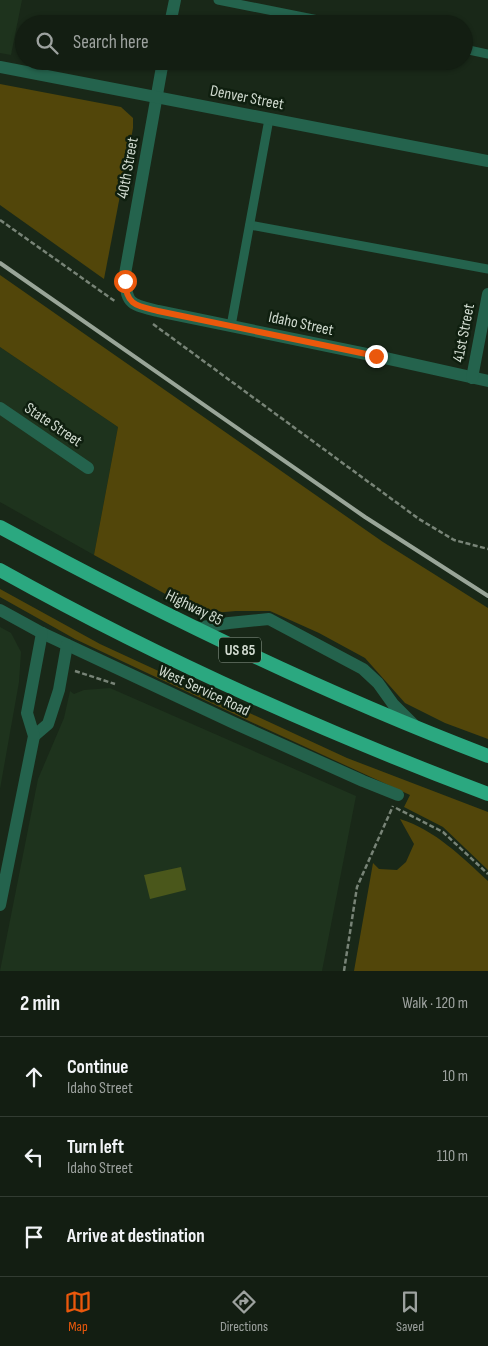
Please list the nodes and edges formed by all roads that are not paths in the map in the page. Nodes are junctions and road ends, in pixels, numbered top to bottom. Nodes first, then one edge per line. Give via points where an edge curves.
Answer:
1 (175, 0) edge
2 (218, 0) edge
3 (172, 15) edge
4 (293, 15) edge
5 (473, 51) edge
6 (488, 54) edge
7 (0, 67) edge
8 (15, 70) edge
9 (16, 70) edge
10 (162, 70) edge
11 (157, 97) junction
12 (269, 119) junction
13 (488, 161) edge
14 (250, 225) junction
15 (488, 269) edge
16 (125, 281) joint
17 (488, 294) edge
18 (231, 326) junction
19 (472, 378) junction
20 (488, 381) edge
21 (0, 408) edge
22 (88, 468) dead end
23 (0, 527) edge
24 (0, 570) edge
25 (0, 610) edge
26 (195, 628) junction
27 (42, 634) junction
28 (67, 645) junction
29 (418, 728) junction
30 (34, 736) junction
31 (488, 756) edge
32 (488, 794) edge
33 (398, 795) road end
34 (0, 905) edge

1 - 3 street
2 - 4 lane
5 - 6 lane
7 - 8 street, Denver Street
9 - 11 street, Denver Street
10 - 11 street, 40th Street
11 - 12 street, Denver Street
11 - 16 street, 40th Street
12 - 13 street, Denver Street
12 - 14 lane
14 - 15 lane
14 - 18 lane
16 - 18 street, Idaho Street via 129,300 135,305
17 - 19 street, 41st Street
18 - 19 street, Idaho Street
19 - 20 street, Idaho Street
21 - 22 street, State Street
23 - 26 highway, Highway 85 / US 85
24 - 32 highway, US 85 via 198,671 341,735
25 - 27 street, West Service Road
26 - 29 highway, Highway 85 / US 85 via 349,700
26 - 29 street via 269,619 363,669
27 - 28 street, West Service Road
27 - 30 street via 27,714
28 - 30 street via 59,690 48,724
28 - 33 street, West Service Road
29 - 31 highway, Highway 85 / US 85
30 - 34 street

